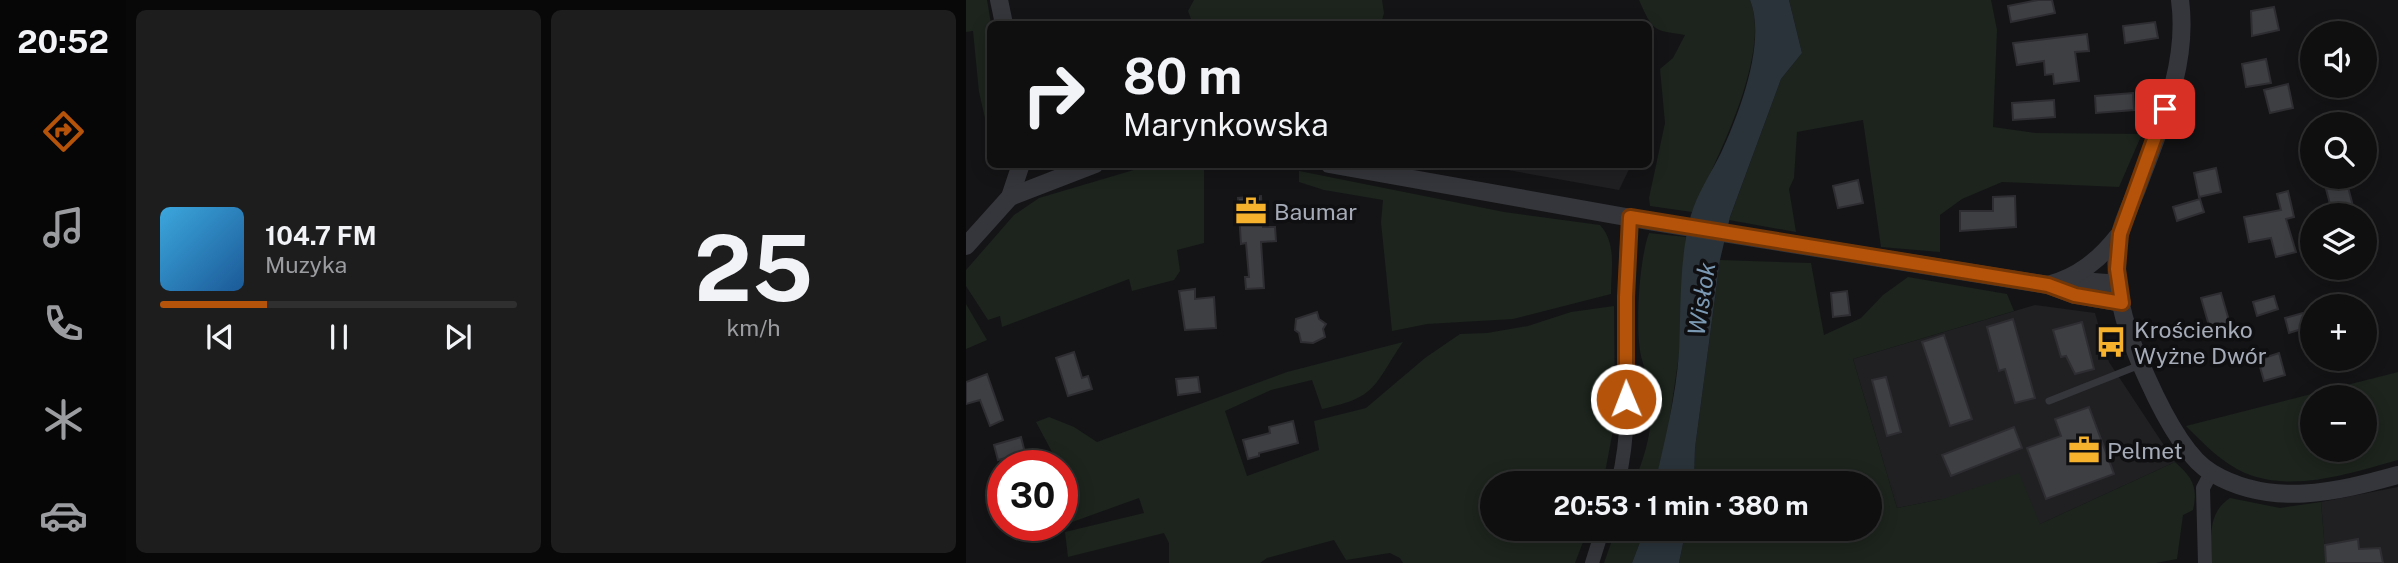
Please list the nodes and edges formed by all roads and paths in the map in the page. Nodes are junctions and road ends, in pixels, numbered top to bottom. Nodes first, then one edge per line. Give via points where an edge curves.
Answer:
1 (999, 0) edge
2 (2180, 0) edge
3 (1003, 21) edge
4 (1020, 168) edge
5 (1064, 168) edge
6 (1352, 168) edge
7 (1010, 197) junction
8 (1630, 217) junction
9 (2120, 234) junction
10 (966, 246) edge
11 (2066, 281) junction
12 (2048, 285) junction
13 (2121, 297) junction
14 (2140, 365) junction
15 (2049, 401) dead end
16 (1620, 471) edge
17 (2211, 473) junction
18 (2398, 475) edge
19 (1599, 541) edge
20 (1592, 563) edge
21 (2205, 563) edge

1 - 3 street
2 - 9 street via 2182,55
4 - 7 street
5 - 7 street
6 - 8 street
7 - 10 street
8 - 12 street
8 - 16 street via 1627,424
9 - 11 street via 2104,254
9 - 13 street via 2117,269
11 - 12 street
11 - 13 street via 2107,283
12 - 13 street via 2075,295
13 - 14 street
14 - 15 lane
14 - 17 street via 2165,417
17 - 18 street via 2256,492 2302,495
17 - 21 street via 2203,488
19 - 20 street

